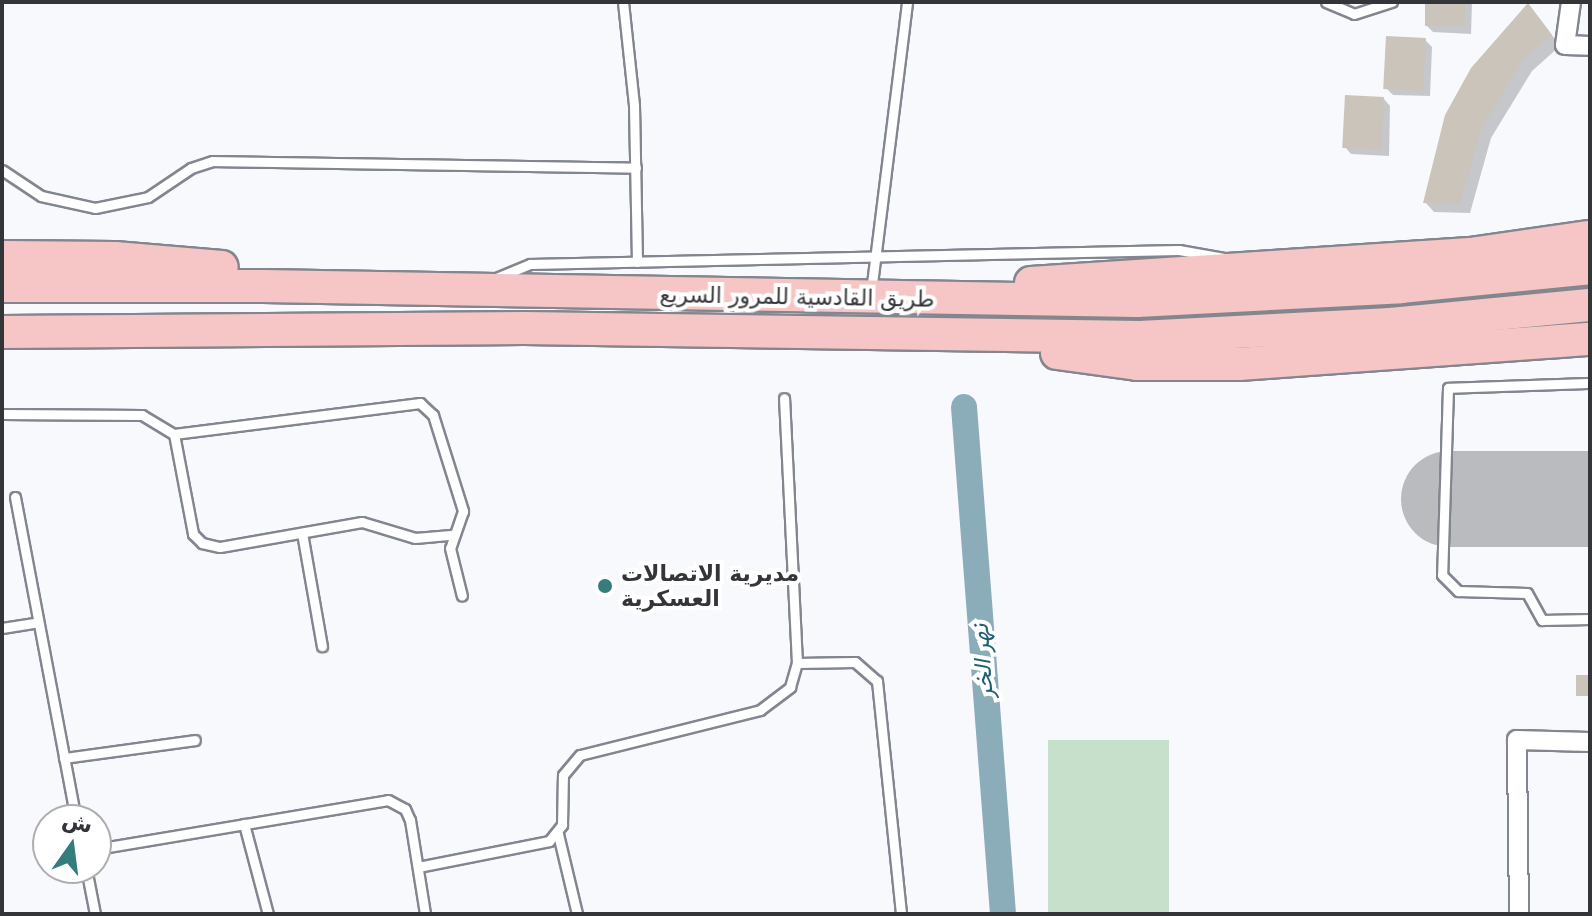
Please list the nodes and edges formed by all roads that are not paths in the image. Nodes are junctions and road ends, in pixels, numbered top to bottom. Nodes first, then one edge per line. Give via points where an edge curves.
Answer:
1 (623, 2) edge
2 (907, 2) edge
3 (1326, 2) edge
4 (1392, 2) edge
5 (1571, 2) edge
6 (1590, 46) edge
7 (636, 168) junction
8 (2, 170) edge
9 (1590, 237) edge
10 (2, 257) edge
11 (874, 257) junction
12 (637, 262) junction
13 (1246, 268) junction
14 (1590, 268) edge
15 (2, 286) edge
16 (263, 286) junction
17 (480, 290) junction
18 (870, 298) junction
19 (934, 300) junction
20 (1590, 305) edge
21 (8, 333) edge
22 (936, 334) junction
23 (1590, 339) edge
24 (1590, 383) edge
25 (784, 398) dead end
26 (2, 414) edge
27 (174, 434) junction
28 (15, 497) dead end
29 (302, 533) junction
30 (451, 535) junction
31 (462, 596) dead end
32 (1590, 619) edge
33 (38, 622) junction
34 (2, 628) edge
35 (322, 646) dead end
36 (797, 663) junction
37 (195, 740) dead end
38 (1590, 742) edge
39 (64, 758) junction
40 (73, 804) edge
41 (244, 824) junction
42 (558, 834) junction
43 (112, 846) edge
44 (418, 867) junction
45 (89, 884) edge
46 (95, 914) edge
47 (268, 914) edge
48 (425, 914) edge
49 (577, 914) edge
50 (901, 914) edge
51 (1519, 914) edge

1 - 7 lane
2 - 11 lane
3 - 4 lane via 1354,14
5 - 6 street via 1565,45
7 - 8 lane via 213,161 191,168 148,197 95,208 41,196
7 - 12 lane
9 - 13 highway via 1477,253
10 - 16 highway via 170,261 246,272
11 - 12 lane
11 - 13 lane via 1179,250 1220,256
11 - 18 lane
12 - 17 lane via 522,265 495,276
13 - 19 highway via 1045,280
14 - 19 highway, طريق القادسية للمرور السريع via 1401,287 1137,301
15 - 16 highway, طريق القادسية للمرور السريع
16 - 17 highway, طريق القادسية للمرور السريع
17 - 18 highway, طريق القادسية للمرور السريع
18 - 19 highway, طريق القادسية للمرور السريع
20 - 22 highway, طريق القادسية للمرور السريع via 1391,324 1140,337
21 - 22 highway, طريق القادسية للمرور السريع via 524,328
22 - 23 highway via 1137,364 1270,362
24 - 32 lane via 1448,388 1442,575 1458,591 1527,593 1542,620
25 - 36 lane
26 - 27 lane via 142,415
27 - 29 lane via 193,534 202,543 220,547
27 - 30 lane via 420,403 433,415 463,511
28 - 33 lane
29 - 30 lane via 362,522 415,538
29 - 35 lane
30 - 31 lane
33 - 34 lane
33 - 39 lane
36 - 42 lane via 790,687 772,705 574,758 563,775
36 - 50 lane via 855,662 877,681
37 - 39 lane
38 - 51 street via 1517,740
39 - 40 lane
41 - 43 lane
41 - 44 lane via 388,800 408,814
41 - 47 lane
42 - 44 lane via 544,842
42 - 49 lane
44 - 48 lane
45 - 46 lane

